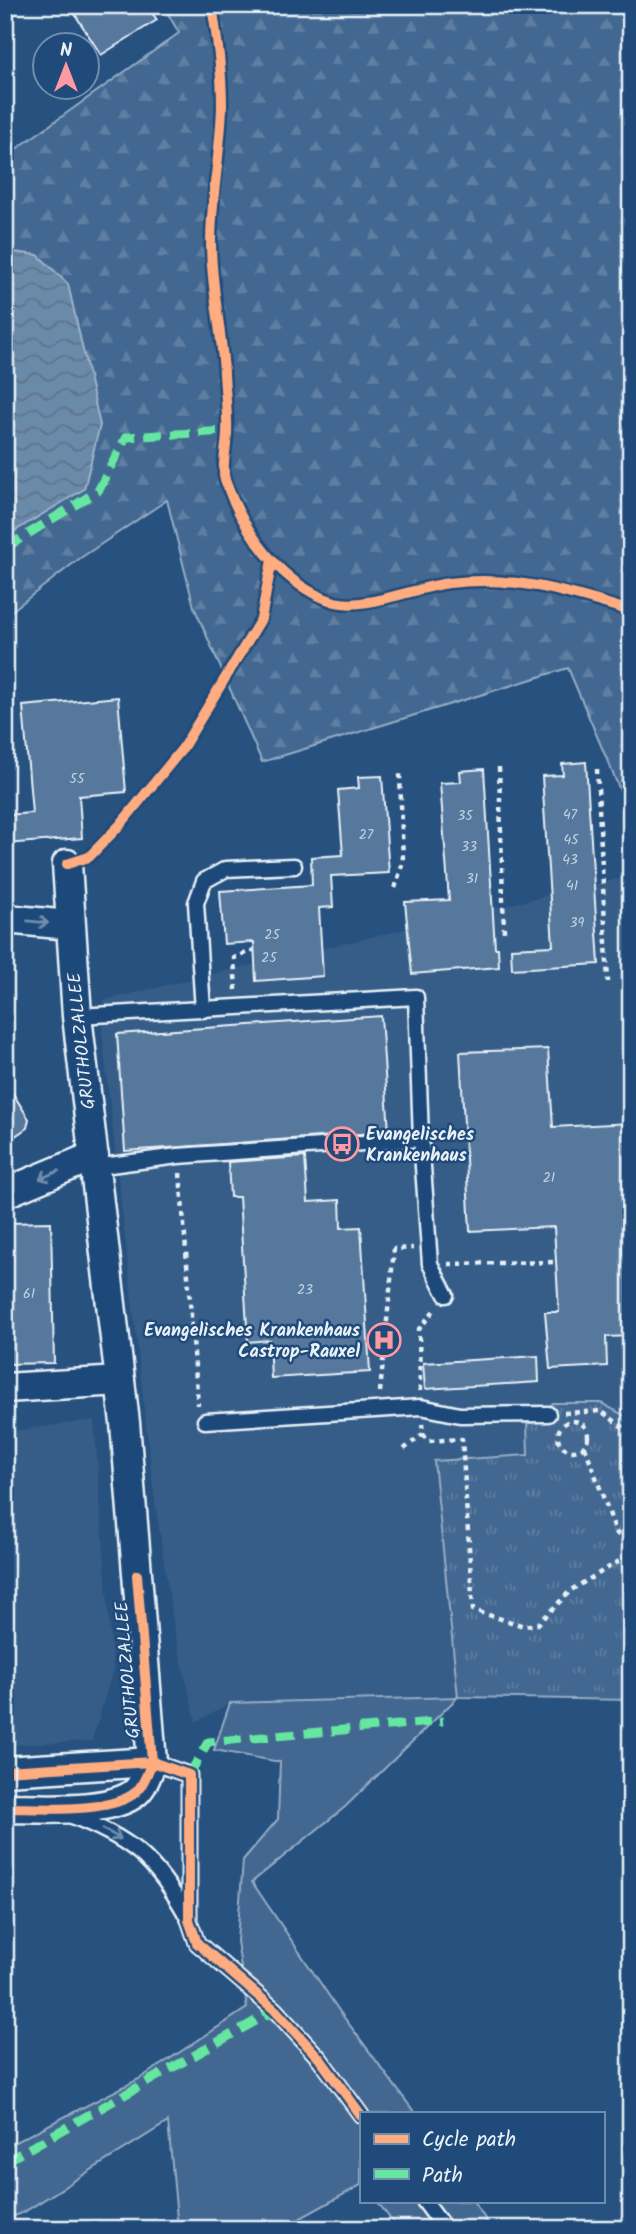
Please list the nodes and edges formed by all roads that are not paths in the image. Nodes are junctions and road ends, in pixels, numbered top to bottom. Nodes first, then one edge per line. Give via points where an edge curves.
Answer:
1 (10, 5) edge
2 (5, 8) edge
3 (67, 864) dead end
4 (294, 866) dead end
5 (5, 919) edge
6 (70, 925) junction
7 (203, 1010) junction
8 (78, 1016) junction
9 (421, 1139) junction
10 (94, 1162) junction
11 (5, 1193) edge
12 (446, 1295) road end
13 (120, 1381) junction
14 (5, 1388) edge
15 (548, 1414) road end
16 (202, 1419) road end
17 (152, 1762) junction
18 (5, 1771) edge
19 (50, 1807) junction
20 (5, 1808) edge
21 (189, 1920) junction
22 (360, 2114) edge
23 (425, 2202) edge
24 (445, 2229) edge

1 - 2 lane
3 - 6 street, GRUTHOLZALLEE
4 - 7 lane via 226,869 204,881 196,902
5 -> 6 street
6 - 8 street, GRUTHOLZALLEE
7 - 8 lane
7 - 9 lane via 416,997
8 - 10 street, GRUTHOLZALLEE
9 - 10 lane
9 - 12 lane via 430,1264
10 -> 11 street
10 - 13 street, GRUTHOLZALLEE
13 - 14 street
13 - 17 street, GRUTHOLZALLEE
15 - 16 lane via 460,1415 421,1407
17 - 18 street, GRUTHOLZALLEE
17 - 19 street, GRUTHOLZALLEE via 138,1790 125,1799 102,1805
17 - 21 lane, GRUTHOLZALLEE via 189,1775
19 - 20 street, GRUTHOLZALLEE
19 -> 21 lane via 112,1832 148,1858
21 - 22 lane via 197,1942 275,2010 320,2059
23 - 24 lane

